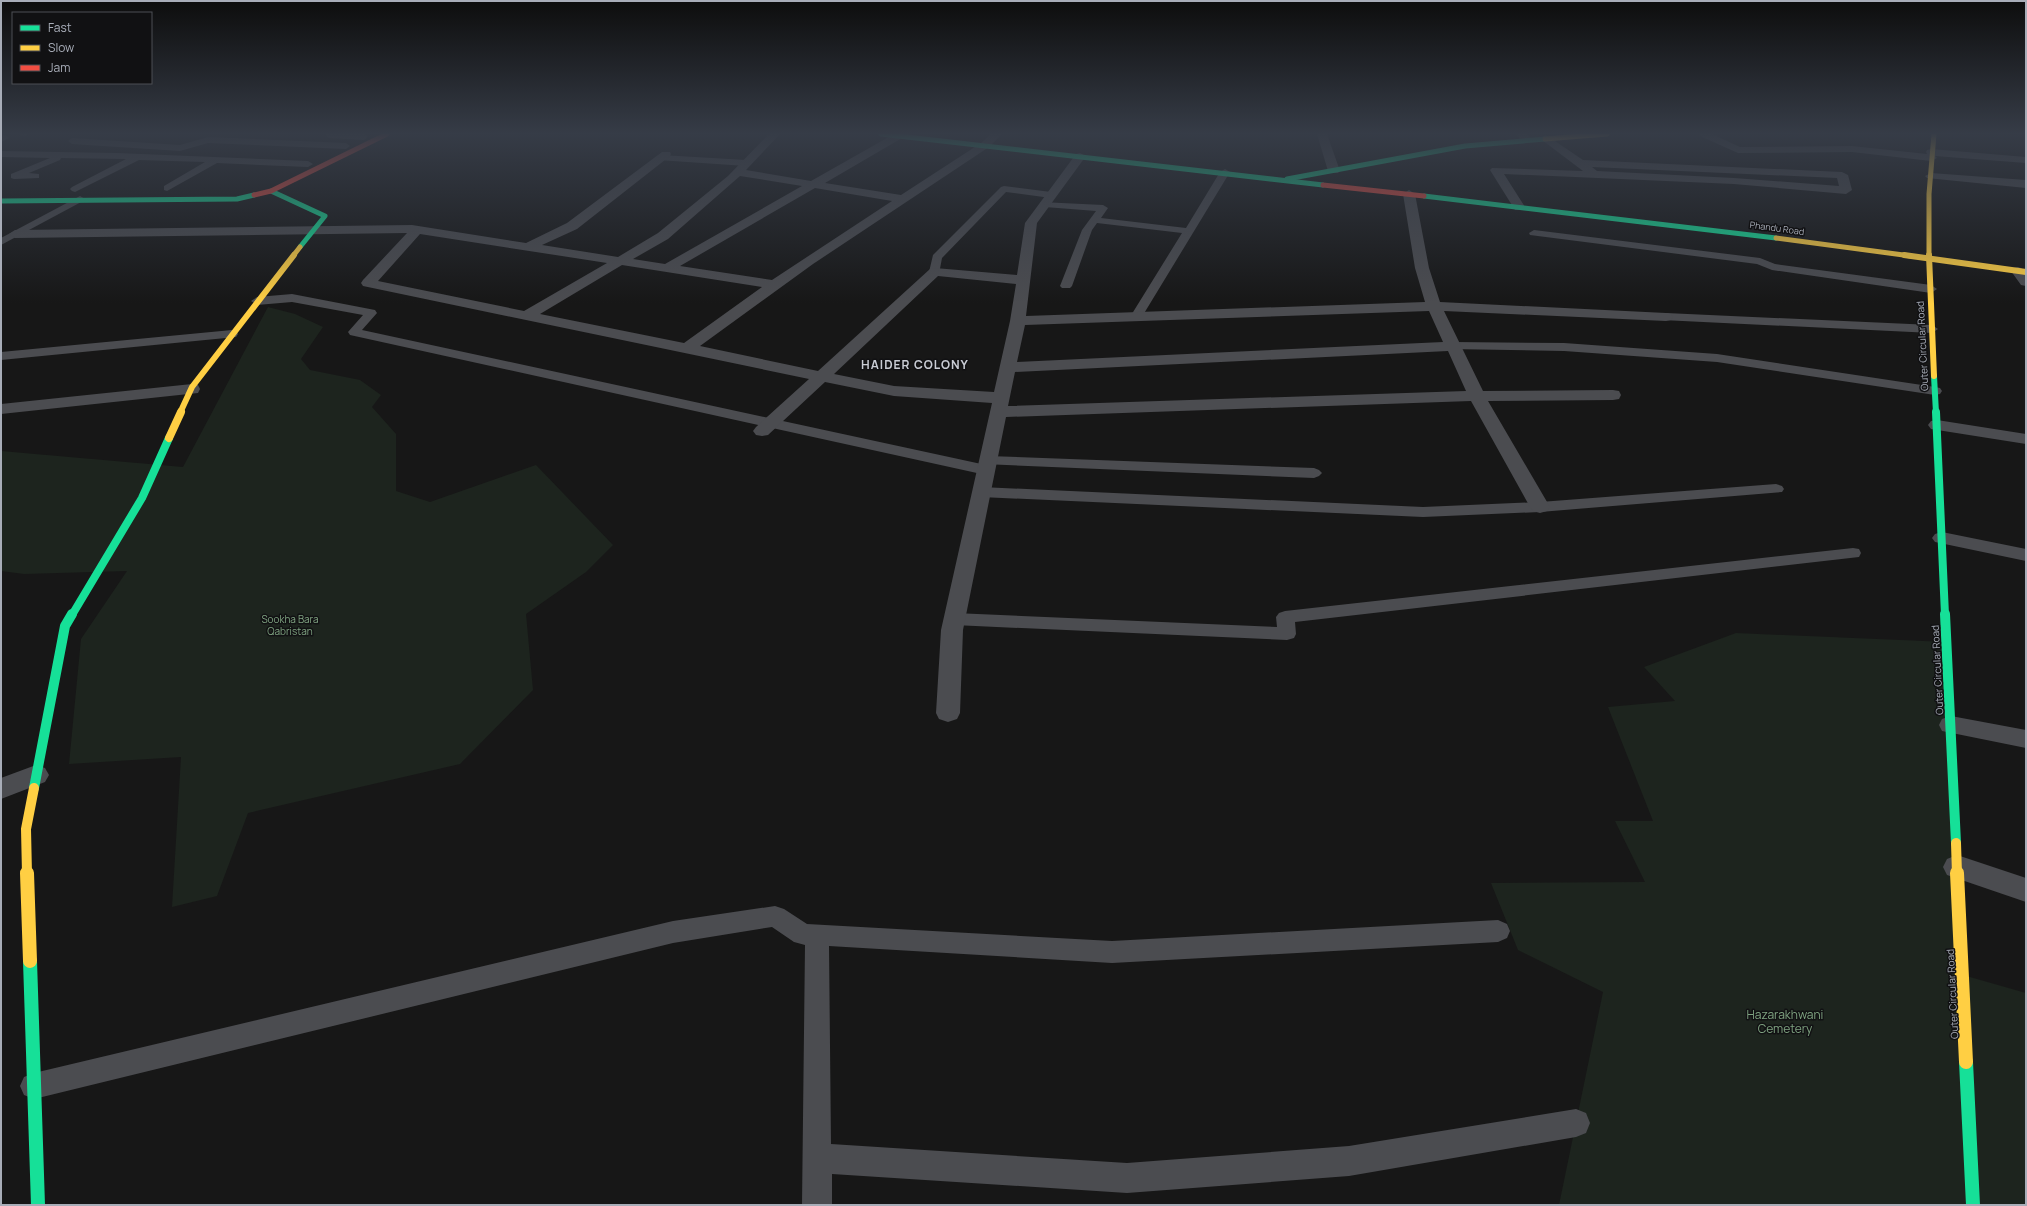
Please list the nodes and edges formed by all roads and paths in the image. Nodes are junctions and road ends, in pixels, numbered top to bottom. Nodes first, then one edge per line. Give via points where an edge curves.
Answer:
1 (268, 190) edge
2 (274, 190) edge
3 (619, 190) edge
4 (716, 190) edge
5 (805, 190) edge
6 (848, 190) edge
7 (916, 190) edge
8 (1003, 190) edge
9 (1010, 190) edge
10 (1054, 190) edge
11 (1214, 190) edge
12 (1377, 190) edge
13 (1509, 190) edge
14 (1809, 190) edge
15 (1846, 190) edge
16 (1930, 190) edge
17 (271, 192) junction
18 (1410, 194) junction
19 (80, 199) junction
20 (903, 199) junction
21 (1048, 199) junction
22 (1, 201) edge
23 (1519, 207) junction
24 (1094, 220) junction
25 (314, 229) junction
26 (417, 230) junction
27 (1188, 231) junction
28 (1534, 233) dead end
29 (15, 234) junction
30 (1, 242) edge
31 (529, 246) junction
32 (1929, 259) junction
33 (622, 261) junction
34 (667, 268) junction
35 (935, 272) junction
36 (2023, 275) edge
37 (1023, 280) junction
38 (776, 285) junction
39 (1066, 286) dead end
40 (1931, 289) junction
41 (256, 301) junction
42 (1434, 306) junction
43 (525, 316) junction
44 (1136, 317) junction
45 (1666, 317) joint
46 (1018, 321) junction
47 (1932, 329) junction
48 (232, 334) junction
49 (1453, 346) junction
50 (686, 349) junction
51 (1, 356) edge
52 (1008, 366) junction
53 (821, 377) junction
54 (192, 389) junction
55 (1936, 391) junction
56 (1613, 395) dead end
57 (1477, 396) junction
58 (1000, 405) junction
59 (1, 409) edge
60 (1937, 425) junction
61 (766, 427) junction
62 (2026, 439) edge
63 (987, 466) junction
64 (1314, 473) dead end
65 (1776, 489) dead end
66 (981, 492) junction
67 (1540, 507) junction
68 (1942, 538) junction
69 (1853, 553) dead end
70 (2026, 555) edge
71 (954, 619) junction
72 (948, 713) dead end
73 (1951, 725) junction
74 (2026, 739) edge
75 (36, 775) junction
76 (1, 789) edge
77 (1957, 867) junction
78 (2026, 890) edge
79 (1498, 931) dead end
80 (817, 934) junction
81 (34, 1086) junction
82 (1576, 1123) dead end
83 (817, 1158) junction
84 (38, 1205) edge
85 (817, 1205) edge
86 (1973, 1205) edge

1 - 17 main road
2 - 17 main road
3 - 31 street via 572,226
4 - 33 street via 663,236
5 - 34 street
6 - 20 street
7 - 20 street
8 - 35 lane via 937,257
9 - 21 lane
10 - 21 street
11 - 27 lane
12 - 18 main road, Phandu Road
13 - 23 street
14 - 15 street via 1847,195
16 - 32 main road, Outer Circular Road
17 - 19 main road via 236,199
17 - 25 main road via 324,216
18 - 23 main road, Phandu Road
18 - 42 street via 1422,268
19 - 22 main road
19 - 29 lane
20 - 38 street
21 - 24 lane via 1103,208
21 - 37 street via 1031,223
23 - 32 main road, Phandu Road via 1693,227
24 - 27 lane
24 - 39 lane via 1087,230
25 - 26 street
25 - 29 street
25 - 41 main road
26 - 31 street
26 - 43 street via 368,284
27 - 44 lane
28 - 40 lane via 1760,261 1772,267
29 - 30 lane
31 - 33 street
32 - 36 main road, Phandu Road
32 - 40 main road, Outer Circular Road
33 - 34 street
33 - 43 street
34 - 38 street
35 - 37 street
35 - 53 street
37 - 46 street
38 - 50 street
40 - 47 main road, Outer Circular Road
41 - 48 main road
41 - 61 lane via 292,298 371,313 354,332
42 - 44 street
42 - 45 street
42 - 49 street
43 - 50 street
44 - 46 street
45 - 47 lane
46 - 52 street
47 - 55 main road, Outer Circular Road
48 - 51 lane
48 - 54 main road
49 - 52 street
49 - 55 lane via 1564,347 1717,358
49 - 57 street
50 - 53 street
52 - 58 street
53 - 58 street via 894,392
53 - 61 street
54 - 59 street
54 - 75 main road via 142,498 64,626
55 - 60 main road, Outer Circular Road
56 - 57 street
57 - 58 street
57 - 67 street
58 - 63 street
60 - 62 street
60 - 68 main road, Outer Circular Road
61 - 63 lane
63 - 64 lane
63 - 66 street
65 - 67 lane
66 - 67 lane via 1423,512
66 - 71 street
68 - 70 street
68 - 73 main road, Outer Circular Road
69 - 71 lane via 1285,617 1287,634
71 - 72 street
73 - 74 street
73 - 77 main road, Outer Circular Road
75 - 76 street
75 - 81 main road via 26,829
77 - 78 street
77 - 86 main road, Outer Circular Road
79 - 80 lane via 1112,952
80 - 81 lane via 803,934 775,916 673,932
80 - 83 lane
81 - 84 main road
82 - 83 lane via 1349,1161 1127,1178
83 - 85 lane

